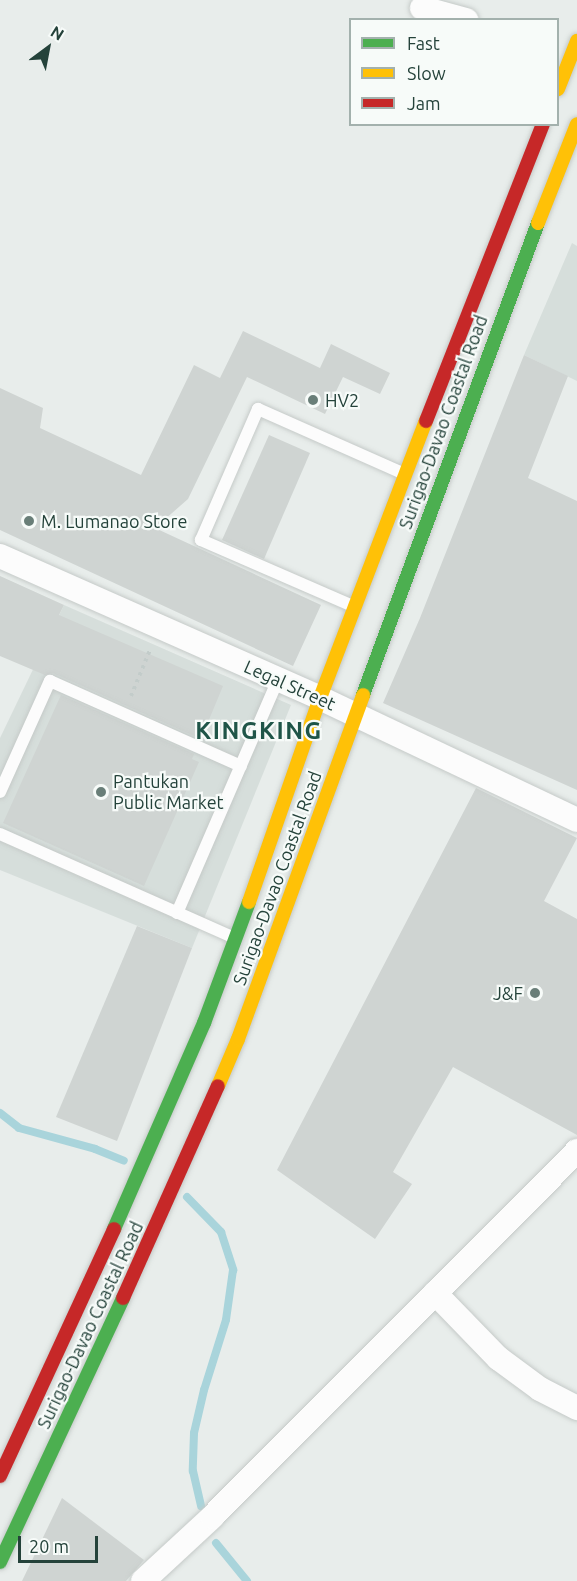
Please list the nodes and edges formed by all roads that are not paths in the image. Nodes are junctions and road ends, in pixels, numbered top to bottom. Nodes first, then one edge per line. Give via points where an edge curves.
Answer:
1 (422, 8) dead end
2 (459, 18) edge
3 (570, 44) edge
4 (561, 90) edge
5 (577, 124) edge
6 (542, 126) edge
7 (494, 287) junction
8 (406, 474) junction
9 (0, 556) edge
10 (355, 608) junction
11 (278, 680) junction
12 (320, 698) junction
13 (356, 714) junction
14 (241, 766) junction
15 (0, 792) edge
16 (577, 820) edge
17 (0, 834) edge
18 (177, 913) junction
19 (236, 939) junction
20 (577, 1151) edge
21 (144, 1187) junction
22 (169, 1199) junction
23 (435, 1293) junction
24 (577, 1408) edge
25 (0, 1476) edge
26 (0, 1562) edge
27 (143, 1581) edge

1 - 2 street
3 - 4 highway
5 - 7 highway, Surigao-Davao Coastal Road
6 - 7 highway, Surigao-Davao Coastal Road
7 - 8 highway, Surigao-Davao Coastal Road
7 - 13 highway, Surigao-Davao Coastal Road
8 - 10 highway, Surigao-Davao Coastal Road
8 - 10 lane via 258,410 201,540
9 - 11 street, Legal Street
10 - 12 highway, Surigao-Davao Coastal Road
11 - 12 street, Legal Street
11 - 14 lane
12 - 13 street, Legal Street
12 - 19 highway, Surigao-Davao Coastal Road
13 - 16 street, Legal Street
13 - 22 highway, Surigao-Davao Coastal Road via 238,1039
14 - 15 lane via 50,681
14 - 18 lane
17 - 18 lane
18 - 19 lane
19 - 21 highway, Surigao-Davao Coastal Road
20 - 23 street
21 - 22 highway
21 - 25 highway, Surigao-Davao Coastal Road
22 - 26 highway, Surigao-Davao Coastal Road
23 - 24 street via 498,1358 540,1389
23 - 27 street

